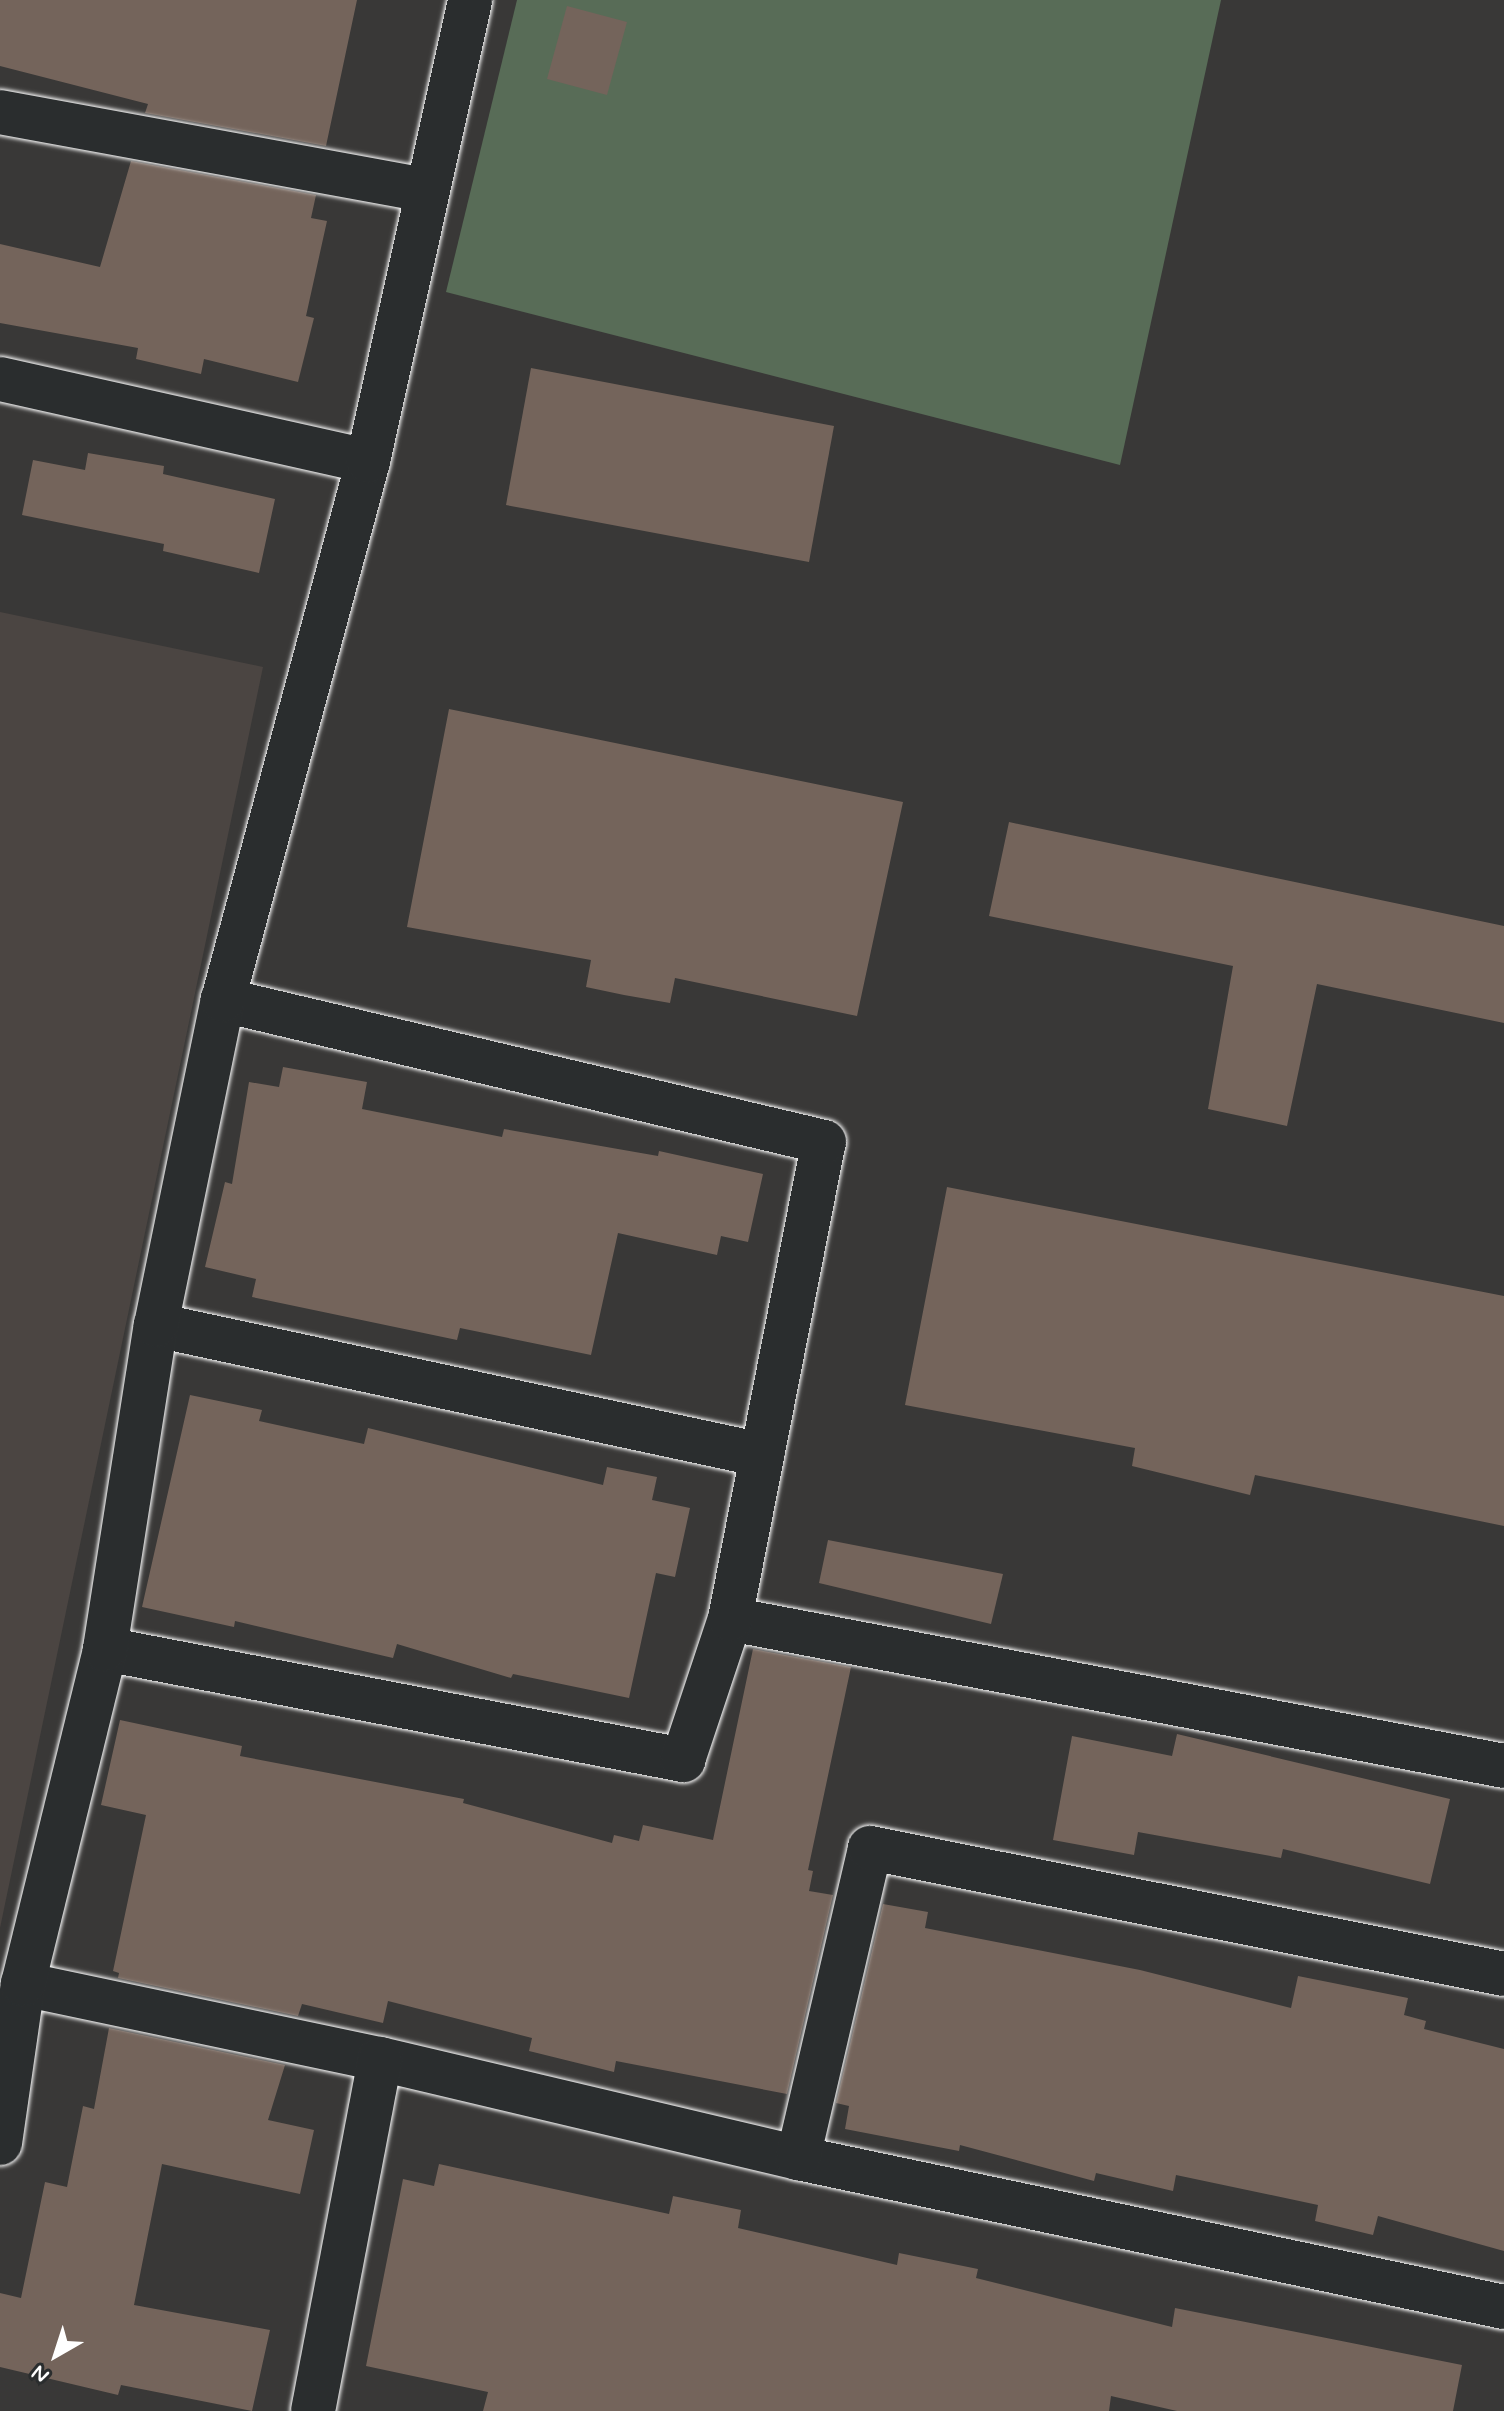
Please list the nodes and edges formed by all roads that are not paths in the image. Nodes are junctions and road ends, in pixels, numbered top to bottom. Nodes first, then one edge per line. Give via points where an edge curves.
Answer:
1 (470, 0) edge
2 (0, 112) edge
3 (426, 190) junction
4 (0, 379) edge
5 (368, 461) junction
6 (223, 1000) junction
7 (156, 1325) junction
8 (762, 1455) junction
9 (730, 1619) junction
10 (105, 1649) junction
11 (1504, 1766) edge
12 (1504, 1974) edge
13 (23, 1984) junction
14 (380, 2059) junction
15 (0, 2143) edge
16 (798, 2158) junction
17 (1504, 2307) edge
18 (313, 2411) edge

1 - 3 street
2 - 3 street
3 - 5 street
4 - 5 street
5 - 6 street
6 - 7 street
6 - 8 street via 824,1142
7 - 8 street
7 - 10 street
8 - 9 street
9 - 10 street via 683,1760
9 - 11 street
10 - 13 street
12 - 16 street via 870,1848
13 - 14 street
13 - 15 street
14 - 16 street
14 - 18 street
16 - 17 street

